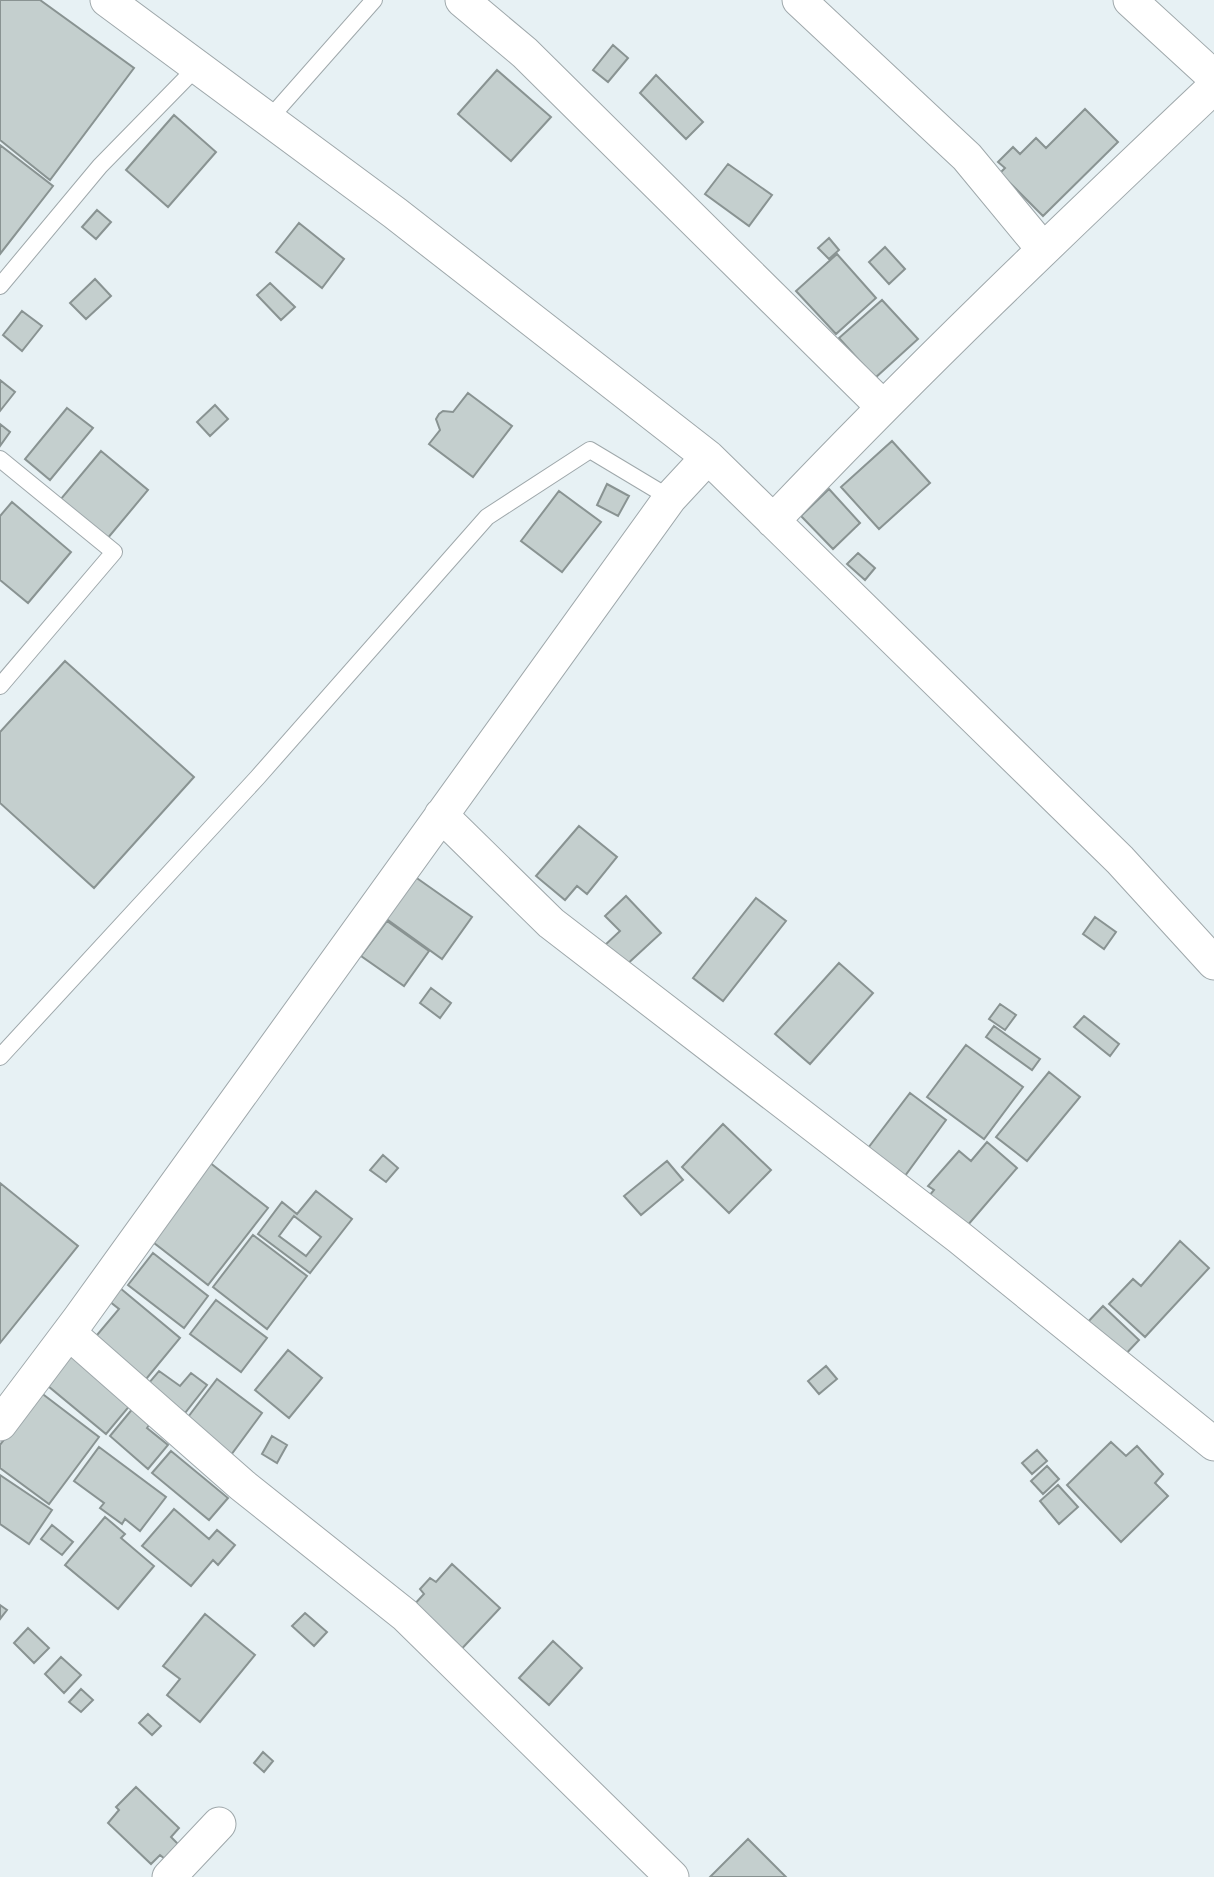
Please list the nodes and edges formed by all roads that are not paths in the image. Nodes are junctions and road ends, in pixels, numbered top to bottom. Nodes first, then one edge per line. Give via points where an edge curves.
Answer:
1 (107, 0) edge
2 (374, 0) edge
3 (462, 0) edge
4 (799, 0) edge
5 (1130, 0) edge
6 (197, 66) junction
7 (1214, 77) edge
8 (1214, 87) edge
9 (269, 119) junction
10 (1043, 249) junction
11 (0, 286) edge
12 (882, 406) junction
13 (708, 457) junction
14 (0, 459) edge
15 (670, 498) junction
16 (773, 521) junction
17 (0, 686) edge
18 (442, 815) junction
19 (1214, 962) edge
20 (0, 1057) edge
21 (69, 1333) junction
22 (0, 1424) edge
23 (1214, 1444) edge
24 (219, 1824) dead end
25 (169, 1877) edge
26 (672, 1877) edge

1 - 6 street
2 - 9 lane
3 - 12 street via 525,53
4 - 10 street via 967,157
5 - 7 street
6 - 9 street
6 - 11 lane via 100,166
8 - 10 street
9 - 13 street
10 - 12 street
12 - 16 street
13 - 15 street
13 - 16 street
14 - 17 lane via 114,552
15 - 18 street
15 - 20 lane via 590,450 487,517 257,778
16 - 19 street via 1120,860
18 - 21 street
18 - 23 street via 551,923 960,1238
21 - 22 street
21 - 26 street via 242,1485 405,1615
24 - 25 street

